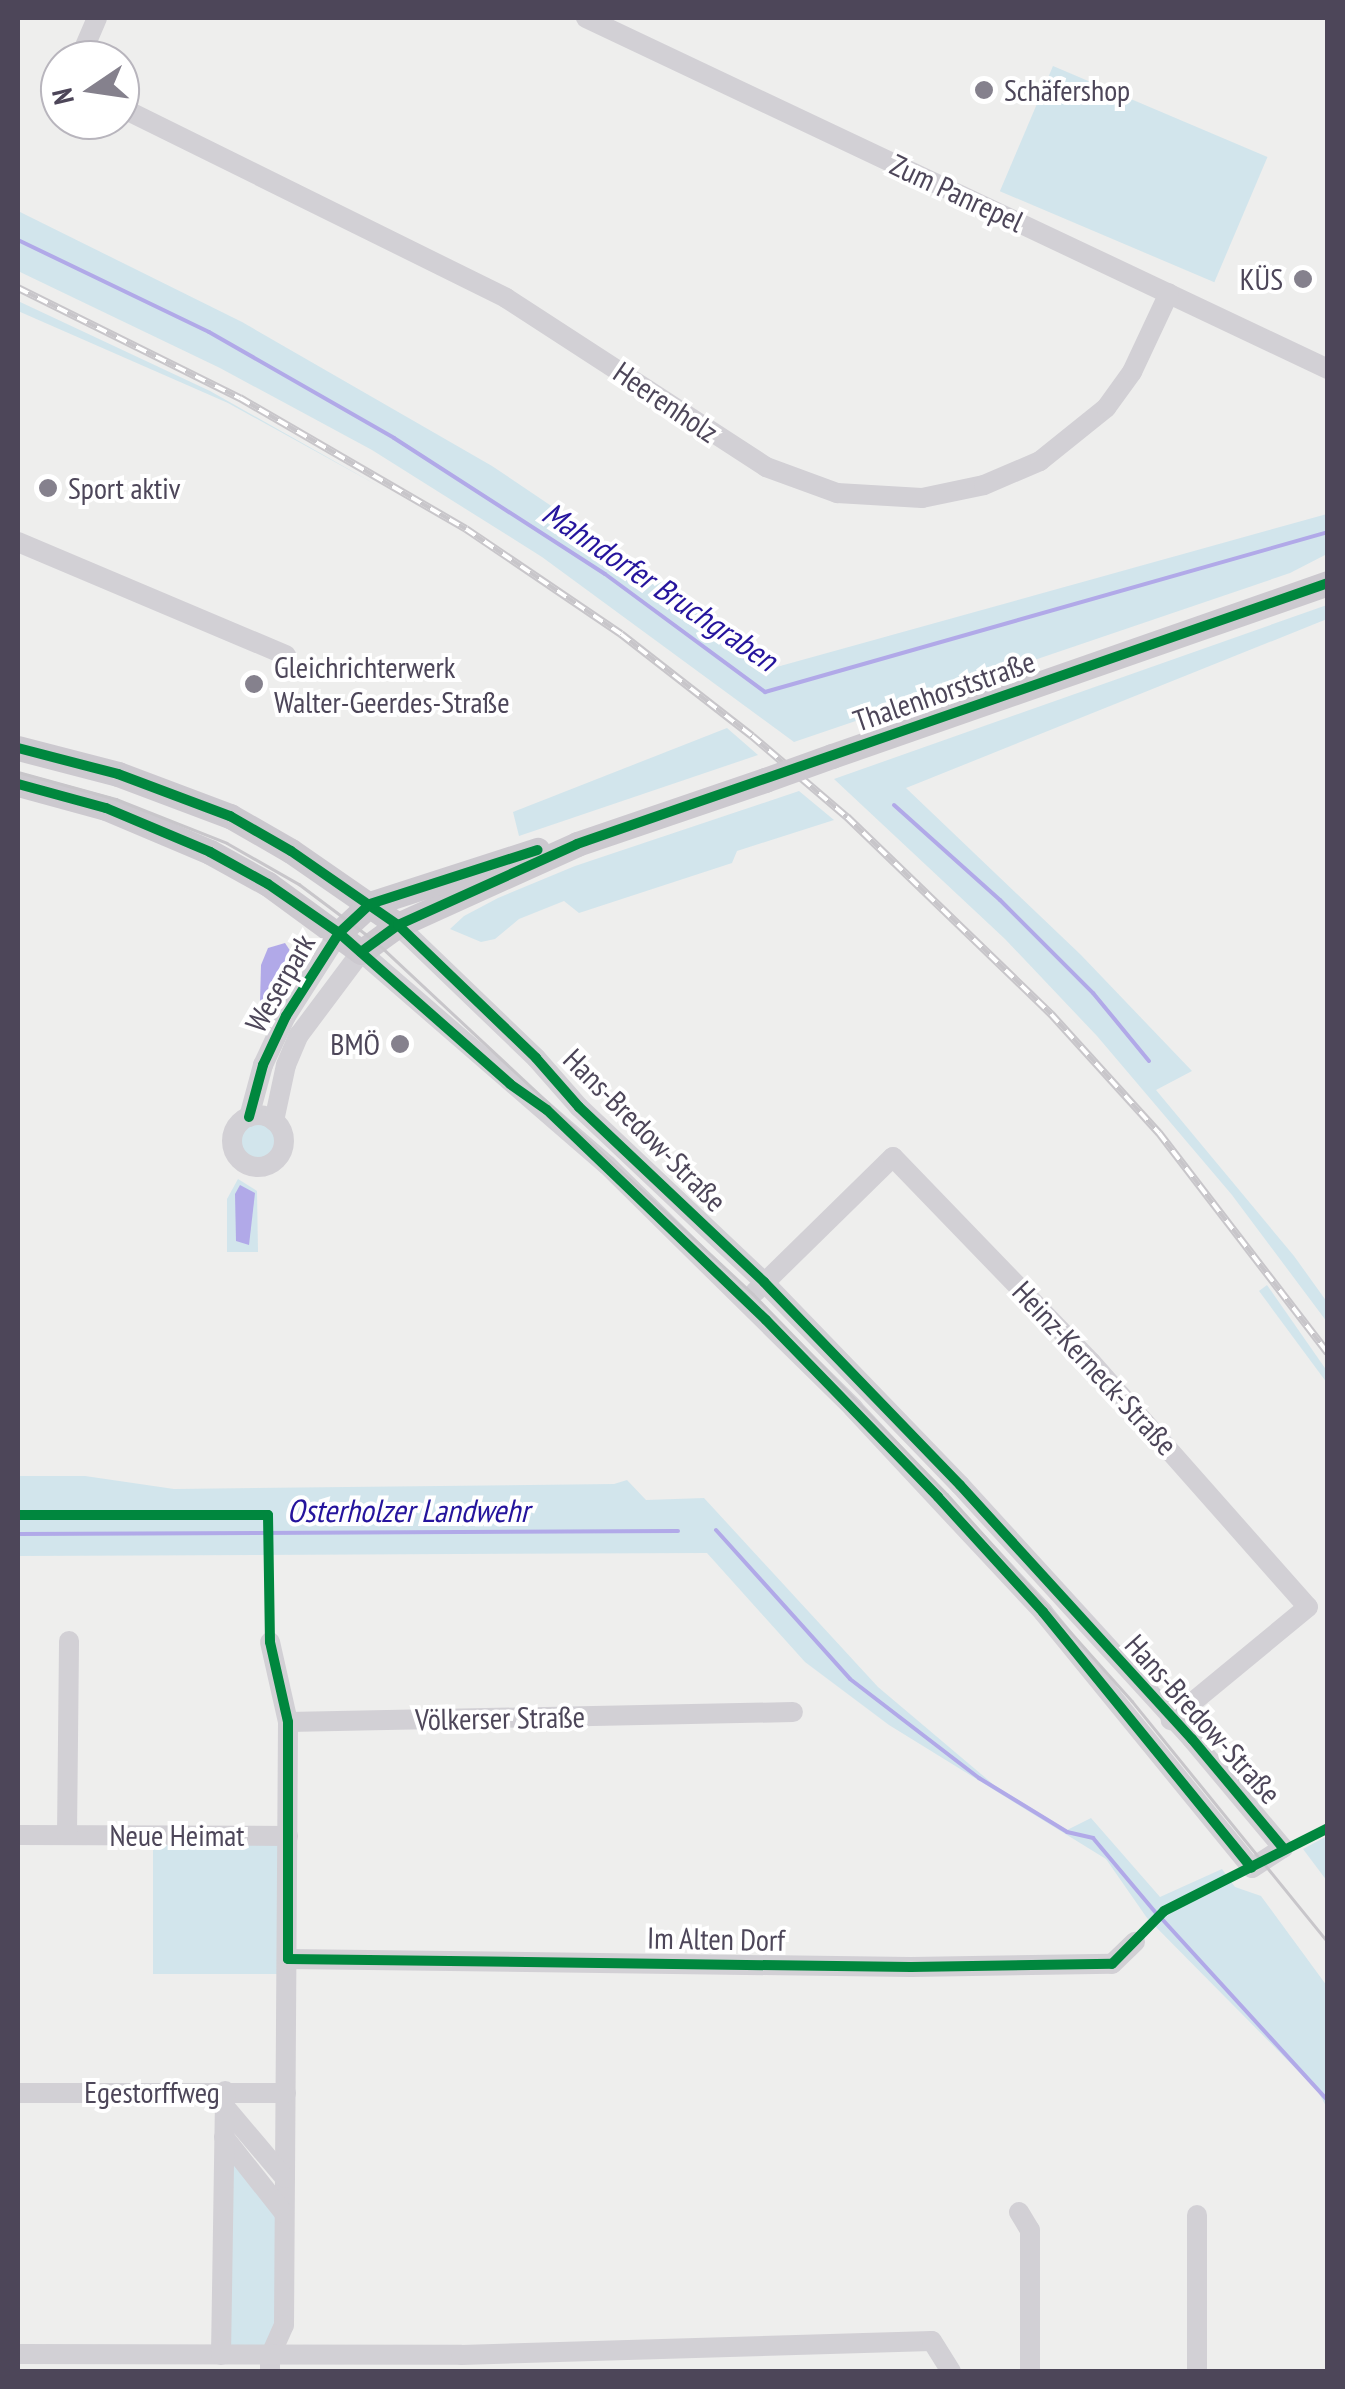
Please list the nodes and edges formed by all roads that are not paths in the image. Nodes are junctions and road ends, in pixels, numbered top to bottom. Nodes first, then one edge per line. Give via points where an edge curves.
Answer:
1 (586, 18) edge
2 (140, 117) edge
3 (1169, 294) junction
4 (1328, 369) edge
5 (18, 542) edge
6 (1328, 583) edge
7 (286, 655) dead end
8 (18, 748) edge
9 (18, 784) edge
10 (577, 844) junction
11 (370, 904) junction
12 (398, 925) junction
13 (339, 933) junction
14 (360, 952) junction
15 (249, 1117) junction
16 (274, 1121) junction
17 (764, 1282) junction
18 (746, 1300) junction
19 (69, 1641) dead end
20 (270, 1642) dead end
21 (793, 1712) dead end
22 (1171, 1720) junction
23 (288, 1722) junction
24 (18, 1834) edge
25 (67, 1835) junction
26 (288, 1836) junction
27 (1135, 1942) dead end
28 (288, 1960) junction
29 (18, 2093) edge
30 (286, 2093) junction
31 (224, 2099) junction
32 (224, 2138) junction
33 (285, 2178) junction
34 (1018, 2212) dead end
35 (284, 2213) junction
36 (1197, 2215) dead end
37 (18, 2354) edge
38 (221, 2355) junction
39 (270, 2364) edge
40 (951, 2372) edge
41 (1030, 2372) edge
42 (1197, 2372) edge

1 - 3 street, Zum Panrepel
2 - 3 street, Heerenholz via 506,298 751,459 837,492 922,498 984,485 1040,462 1106,408 1132,372
3 - 4 street, Zum Panrepel
5 - 7 street
6 - 10 main road, Thalenhorststraße, bridge
8 - 11 main road, Hans-Bredow-Straße via 118,774 230,816
9 - 13 main road, Hans-Bredow-Straße via 106,808 210,852
10 - 11 main road, Thalenhorststraße
10 - 12 main road, Thalenhorststraße
11 - 12 main road, Hans-Bredow-Straße
11 - 13 main road
12 - 14 main road, Thalenhorststraße
12 - 17 street, Hans-Bredow-Straße
13 - 14 main road, Hans-Bredow-Straße
13 - 15 street, Weserpark via 286,1016 263,1064
14 - 16 street, Weserpark via 299,1035
14 - 18 street, Hans-Bredow-Straße via 548,1110
15 - 16 street
15 - 16 street, Weserpark via 232,1139 236,1155 254,1167 268,1165 282,1149
17 - 18 street, Heinz-Kerneck-Straße
17 - 22 street, Hans-Bredow-Straße via 960,1485
17 - 22 street, Heinz-Kerneck-Straße via 893,1157 1091,1362 1308,1608
18 - 22 street, Hans-Bredow-Straße via 1042,1612 1252,1868 1283,1848
19 - 25 street, Neue Heimat
20 - 23 street
21 - 23 street, Völkerser Straße
23 - 26 street
24 - 25 street, Neue Heimat
25 - 26 street, Neue Heimat
26 - 28 street
27 - 28 street, Im Alten Dorf via 1112,1964
28 - 30 street
29 - 31 street, Egestorffweg
30 - 31 street, Egestorffweg
30 - 33 street
31 - 32 street
31 - 33 street
32 - 35 street
32 - 38 street
33 - 35 street
34 - 41 street via 1030,2230
35 - 39 street via 284,2324
36 - 42 street
37 - 38 street
38 - 39 street
39 - 40 street via 932,2340

